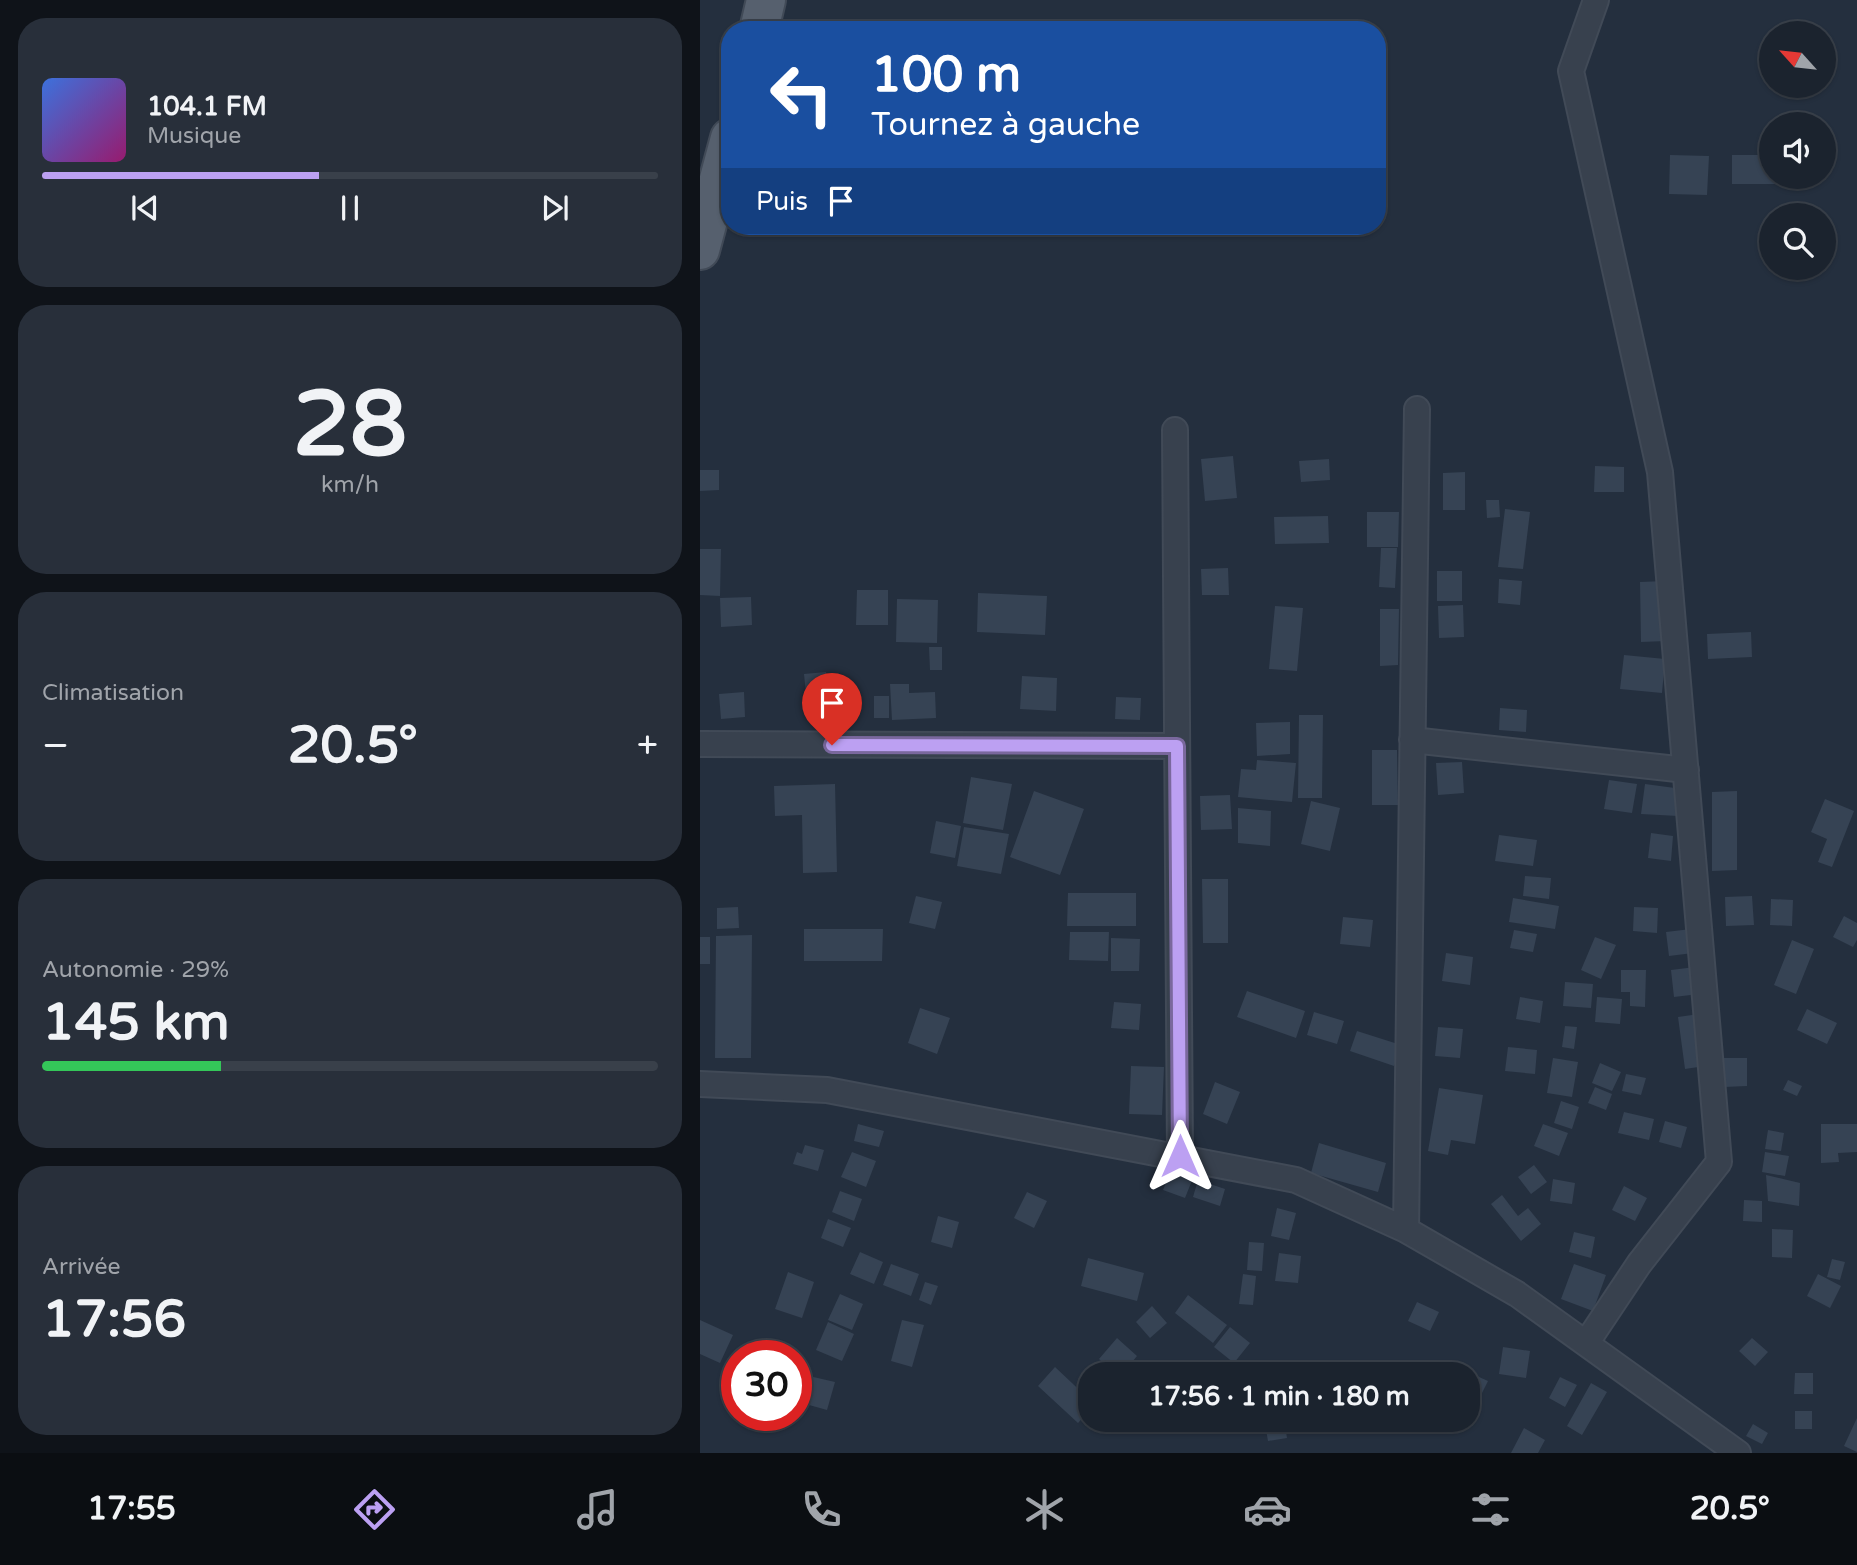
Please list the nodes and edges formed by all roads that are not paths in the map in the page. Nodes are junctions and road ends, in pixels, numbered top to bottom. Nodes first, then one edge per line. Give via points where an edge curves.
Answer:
1 (766, 0) edge
2 (1596, 0) edge
3 (761, 21) edge
4 (721, 159) edge
5 (707, 192) edge
6 (700, 250) edge
7 (1417, 409) dead end
8 (1175, 430) dead end
9 (1412, 740) junction
10 (700, 744) edge
11 (1177, 746) junction
12 (1686, 770) junction
13 (700, 1084) edge
14 (1180, 1156) junction
15 (1406, 1230) junction
16 (1587, 1342) junction
17 (1738, 1453) edge

1 - 3 main road
2 - 12 street via 1571,71 1660,472
4 - 5 main road
5 - 6 main road
7 - 9 street
8 - 11 street
9 - 12 street
9 - 15 street
10 - 11 street
11 - 14 street
12 - 16 street via 1719,1162 1639,1264
13 - 14 street via 827,1090
14 - 15 street via 1296,1180
15 - 16 street via 1517,1294
16 - 17 street

